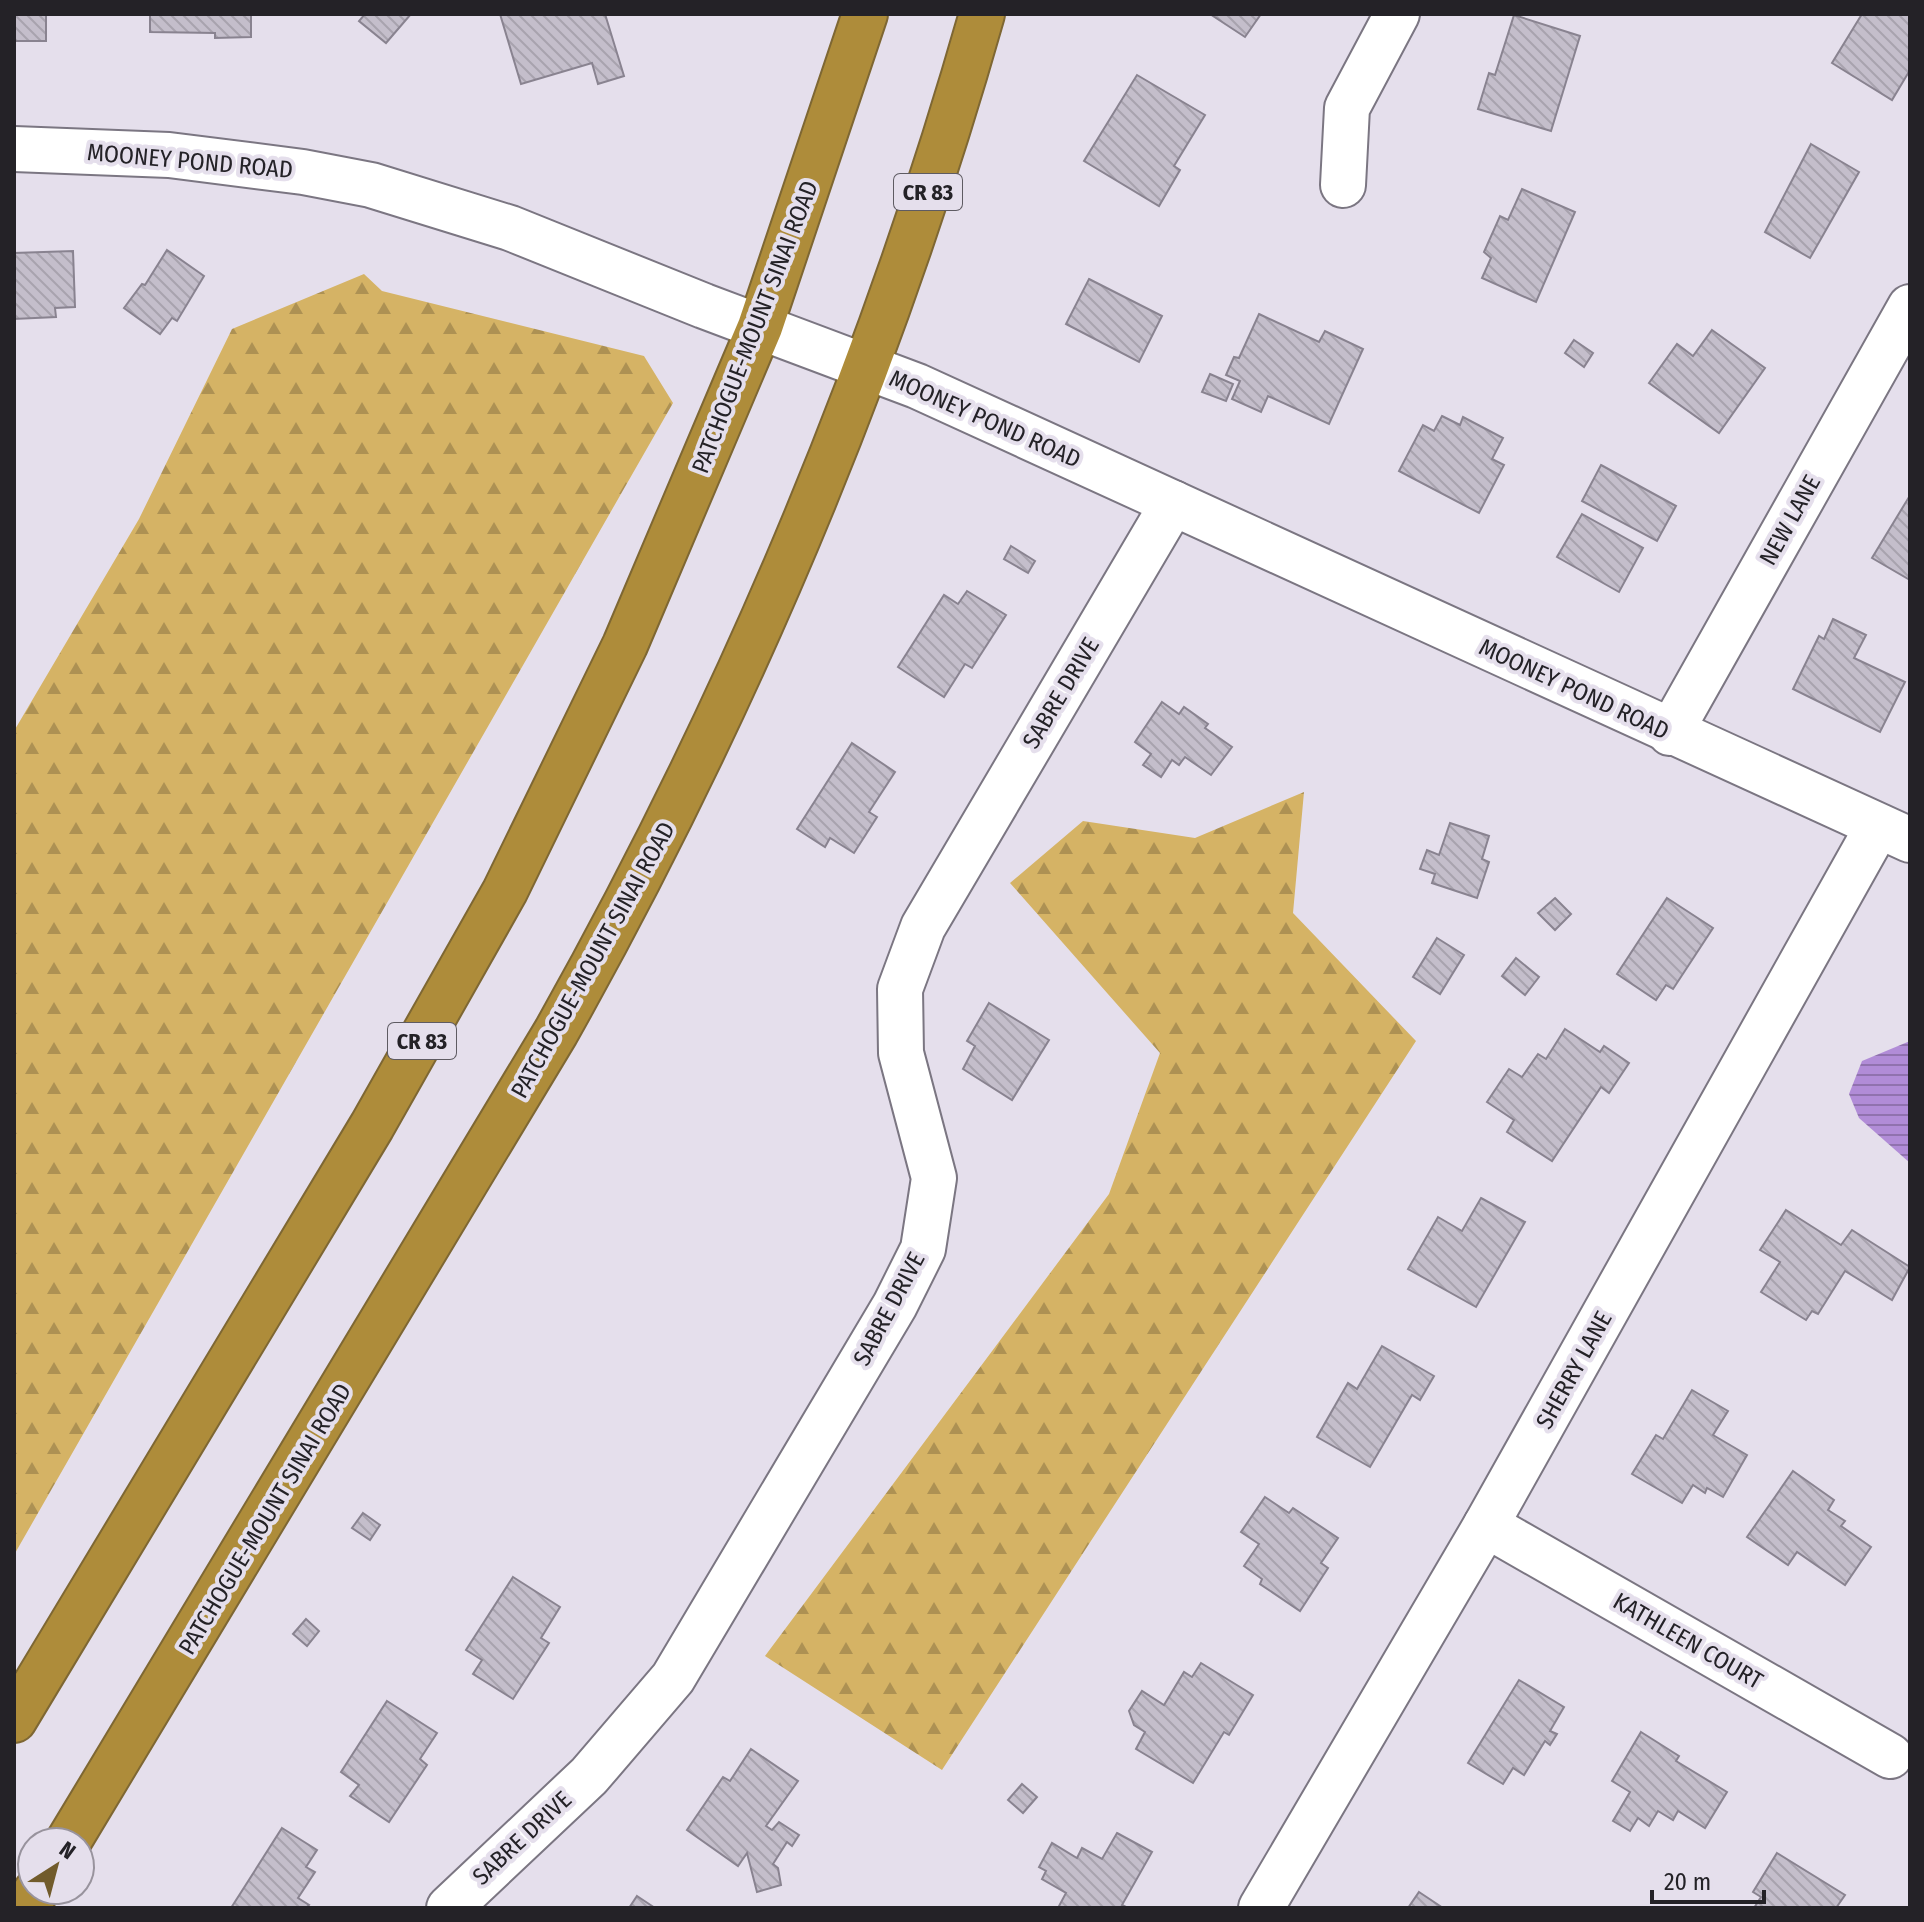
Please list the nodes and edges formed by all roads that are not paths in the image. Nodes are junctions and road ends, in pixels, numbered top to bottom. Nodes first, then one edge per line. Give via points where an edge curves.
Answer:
1 (865, 14) edge
2 (982, 14) edge
3 (1397, 14) edge
4 (14, 149) edge
5 (1343, 185) dead end
6 (1910, 307) edge
7 (760, 327) junction
8 (867, 368) junction
9 (1173, 503) junction
10 (1670, 733) junction
11 (1894, 833) edge
12 (1486, 1525) junction
13 (14, 1720) edge
14 (1890, 1756) dead end
15 (78, 1826) edge
16 (449, 1908) edge
17 (1261, 1908) edge

1 - 7 highway, PATCHOGUE-MOUNT SINAI ROAD / CR 83
2 - 8 highway, PATCHOGUE-MOUNT SINAI ROAD / CR 83
3 - 5 street via 1347,108
4 - 7 street, MOONEY POND ROAD via 237,161 371,185 510,228
6 - 10 street, NEW LANE
7 - 8 street, MOONEY POND ROAD
7 - 13 highway, PATCHOGUE-MOUNT SINAI ROAD / CR 83 via 625,645 505,891 380,1113
8 - 9 street, MOONEY POND ROAD
8 - 15 highway, PATCHOGUE-MOUNT SINAI ROAD / CR 83 via 743,665 625,909 419,1263
9 - 10 street, MOONEY POND ROAD
9 - 16 street, SABRE DRIVE via 923,927 900,989 901,1053 934,1178 923,1249 895,1305 673,1678 589,1776
10 - 11 street, MOONEY POND ROAD
11 - 12 street, SHERRY LANE
12 - 14 street, KATHLEEN COURT
12 - 17 street, SHERRY LANE

